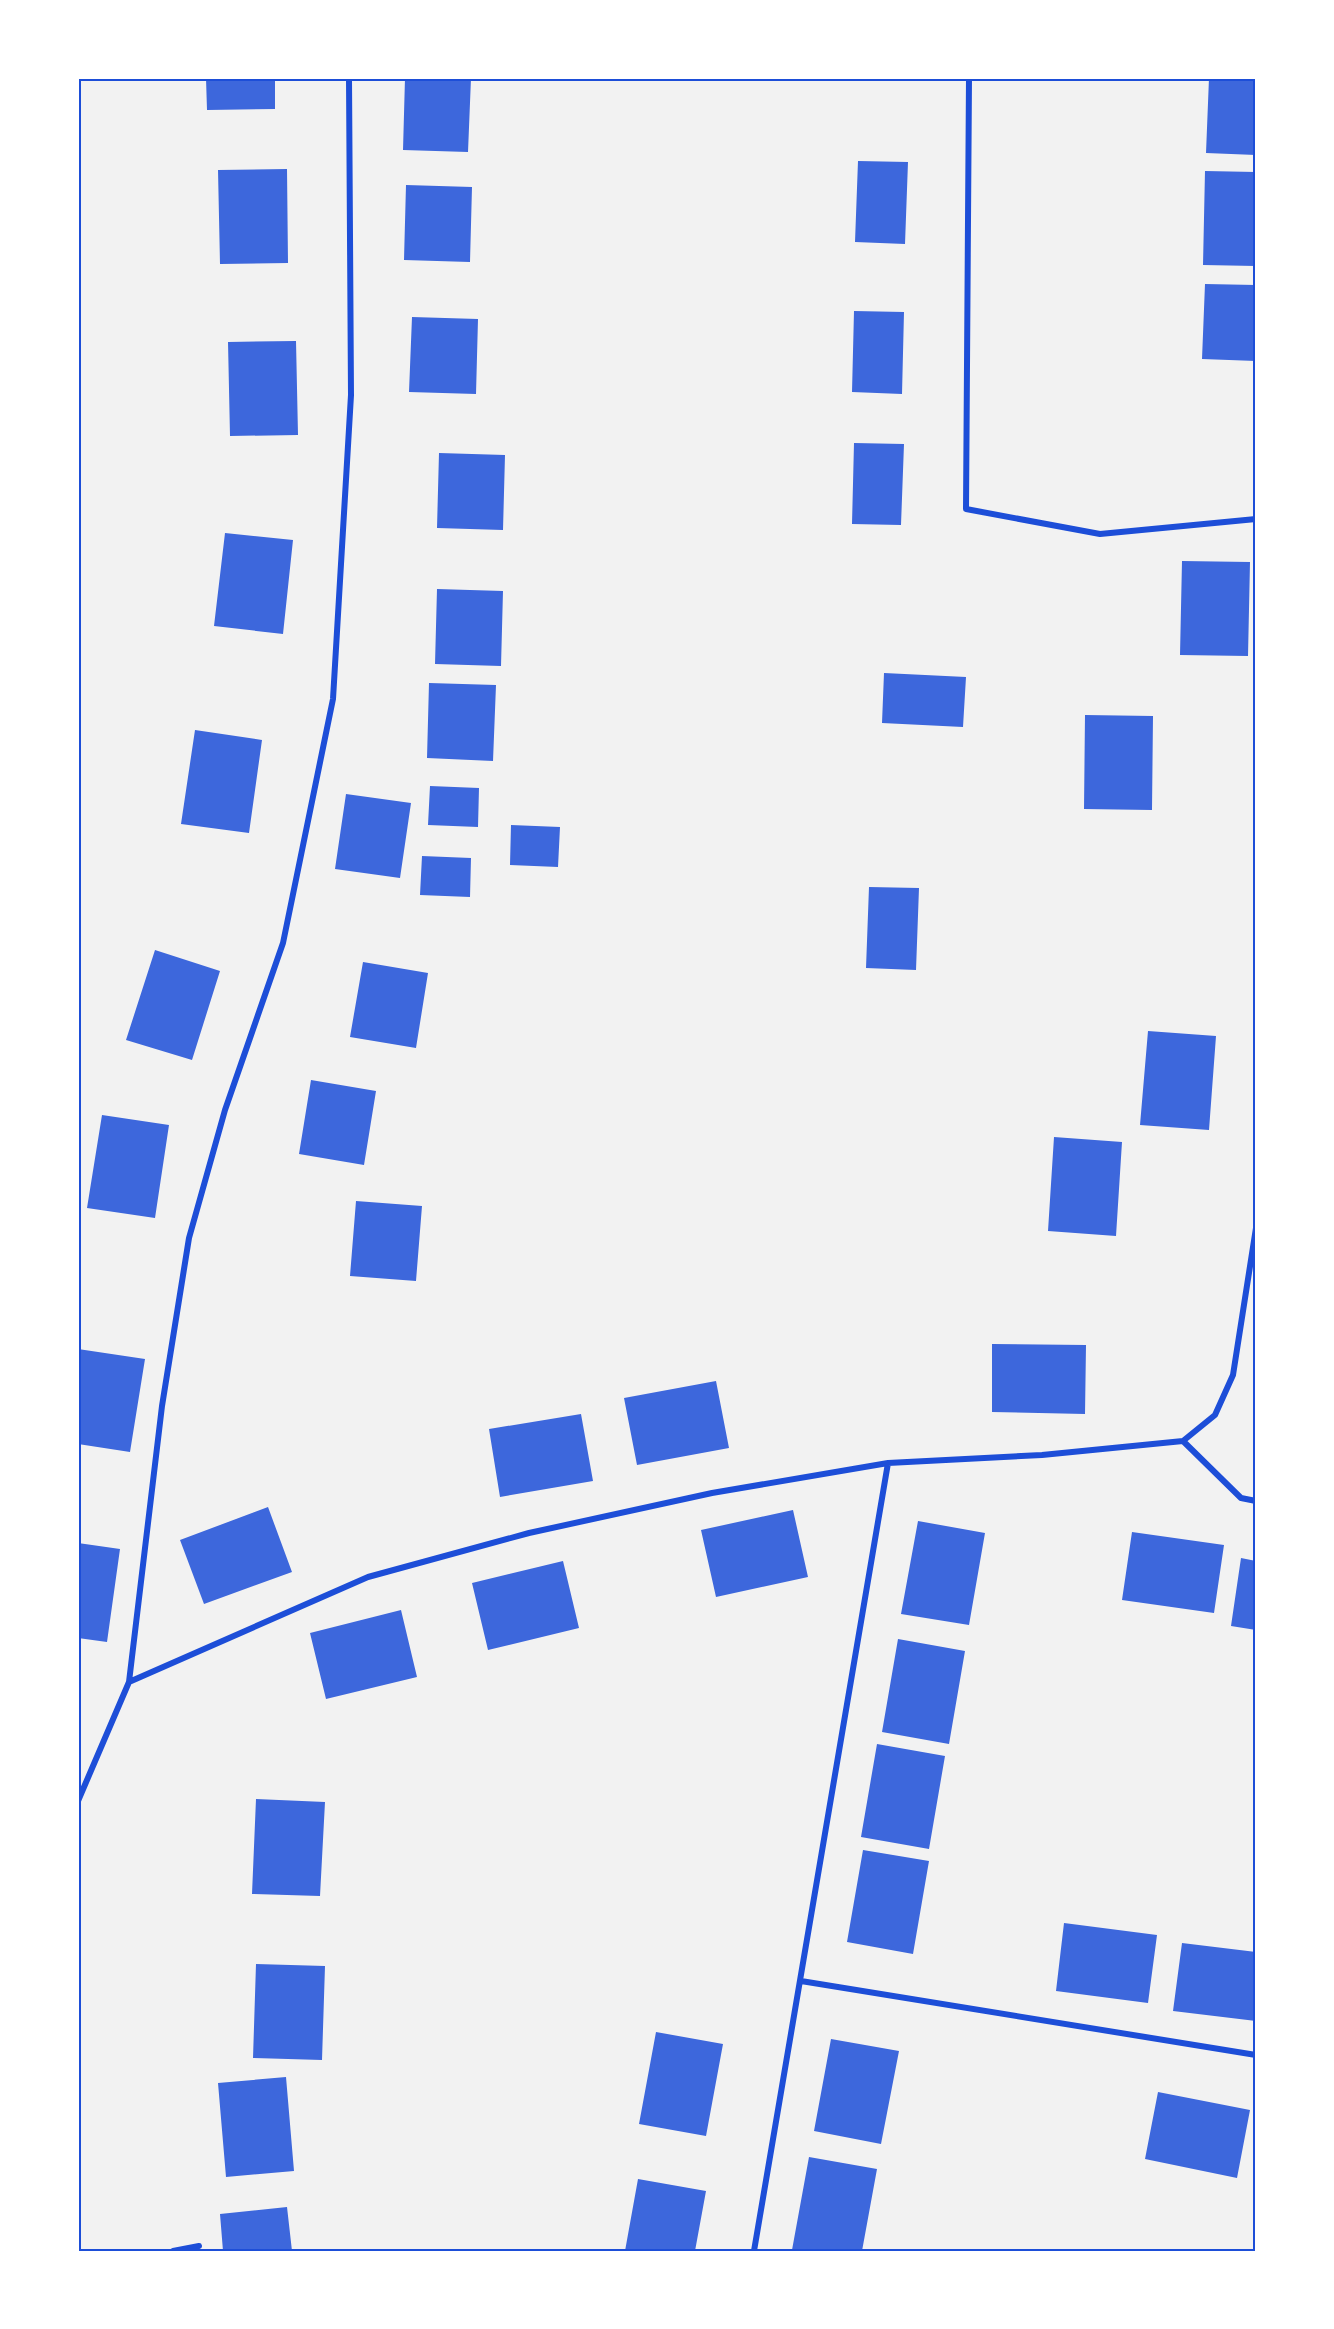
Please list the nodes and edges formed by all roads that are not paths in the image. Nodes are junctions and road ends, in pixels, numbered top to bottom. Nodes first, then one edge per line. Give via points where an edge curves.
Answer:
1 (350, 78) edge
2 (969, 78) edge
3 (1256, 519) edge
4 (1256, 1228) edge
5 (1183, 1441) junction
6 (888, 1463) junction
7 (1256, 1501) edge
8 (129, 1682) junction
9 (78, 1801) edge
10 (801, 1981) junction
11 (1256, 2055) edge
12 (199, 2246) dead end
13 (173, 2251) edge
14 (754, 2251) edge

1 - 8 street via 351,395 333,699 283,943 225,1110 189,1238 162,1406
2 - 3 street via 966,509 1100,534
4 - 5 street via 1233,1375 1215,1415
5 - 6 street via 1042,1455
5 - 7 street via 1241,1498
6 - 8 street via 712,1493 541,1530 368,1577
6 - 10 street
8 - 9 street
10 - 11 street
10 - 14 street
12 - 13 street

